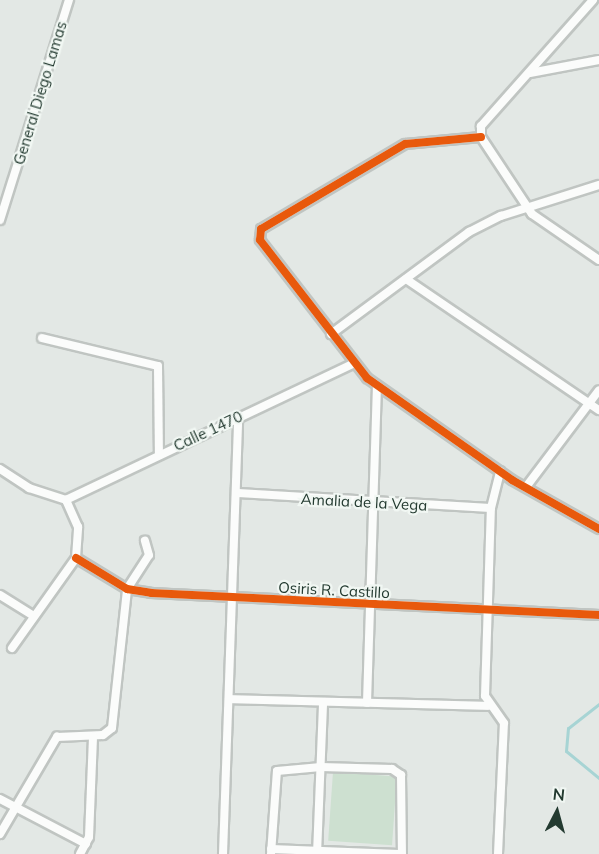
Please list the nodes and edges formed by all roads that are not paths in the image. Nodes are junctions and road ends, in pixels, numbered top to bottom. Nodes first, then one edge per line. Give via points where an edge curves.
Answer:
1 (69, 0) edge
2 (593, 0) edge
3 (599, 60) edge
4 (529, 74) junction
5 (481, 137) junction
6 (599, 185) edge
7 (528, 208) junction
8 (0, 220) edge
9 (599, 260) edge
10 (406, 279) junction
11 (331, 334) junction
12 (42, 338) dead end
13 (352, 364) junction
14 (377, 386) junction
15 (599, 390) edge
16 (589, 404) junction
17 (599, 410) edge
18 (238, 418) junction
19 (159, 455) junction
20 (0, 469) edge
21 (500, 471) junction
22 (526, 487) junction
23 (238, 493) junction
24 (66, 500) junction
25 (374, 503) junction
26 (491, 508) junction
27 (599, 529) edge
28 (145, 541) dead end
29 (76, 558) junction
30 (127, 589) junction
31 (0, 595) edge
32 (230, 599) junction
33 (370, 606) junction
34 (488, 610) junction
35 (599, 615) edge
36 (34, 616) junction
37 (12, 648) dead end
38 (229, 699) junction
39 (323, 703) junction
40 (366, 704) junction
41 (488, 706) junction
42 (93, 735) junction
43 (321, 767) junction
44 (0, 799) edge
45 (15, 808) junction
46 (0, 834) edge
47 (86, 844) junction
48 (271, 851) edge
49 (317, 853) edge
50 (80, 854) edge
51 (223, 854) edge
52 (400, 854) edge
53 (498, 854) edge

1 - 8 street, General Diego Lamas
2 - 4 street
3 - 4 street
4 - 5 street via 481,126
5 - 7 street
5 - 11 street via 405,144 261,229 260,240
6 - 7 street
7 - 9 street
7 - 10 street via 469,232
10 - 11 street
10 - 16 street
11 - 13 street
12 - 19 street via 158,366
13 - 14 street
13 - 18 street, Calle 1470
14 - 21 street
14 - 25 street
15 - 16 street
16 - 17 street
16 - 22 street
18 - 19 street, Calle 1470
18 - 23 street
19 - 24 street, Calle 1470
20 - 24 street via 29,488
21 - 22 street
21 - 26 street
22 - 27 street
23 - 25 street, Amalia de la Vega
23 - 32 street
24 - 29 street via 78,527
25 - 26 street, Amalia de la Vega
25 - 33 street
26 - 34 street
28 - 30 street via 149,555
29 - 30 street, Osiris R. Castillo
29 - 36 street
30 - 32 street, Osiris R. Castillo
30 - 42 street via 112,728
31 - 36 street
32 - 33 street, Osiris R. Castillo
32 - 38 street
33 - 34 street, Osiris R. Castillo
33 - 40 street
34 - 35 street, Osiris R. Castillo
34 - 41 street
36 - 37 street
38 - 39 street
38 - 51 street
39 - 40 street
39 - 43 street
40 - 41 street
41 - 53 street via 504,723
42 - 45 street via 57,737
42 - 47 street
43 - 48 street via 277,771
43 - 49 street
43 - 52 street via 392,769 401,775
44 - 45 street
45 - 46 street
45 - 47 street
47 - 50 street
48 - 49 street
49 - 52 street

